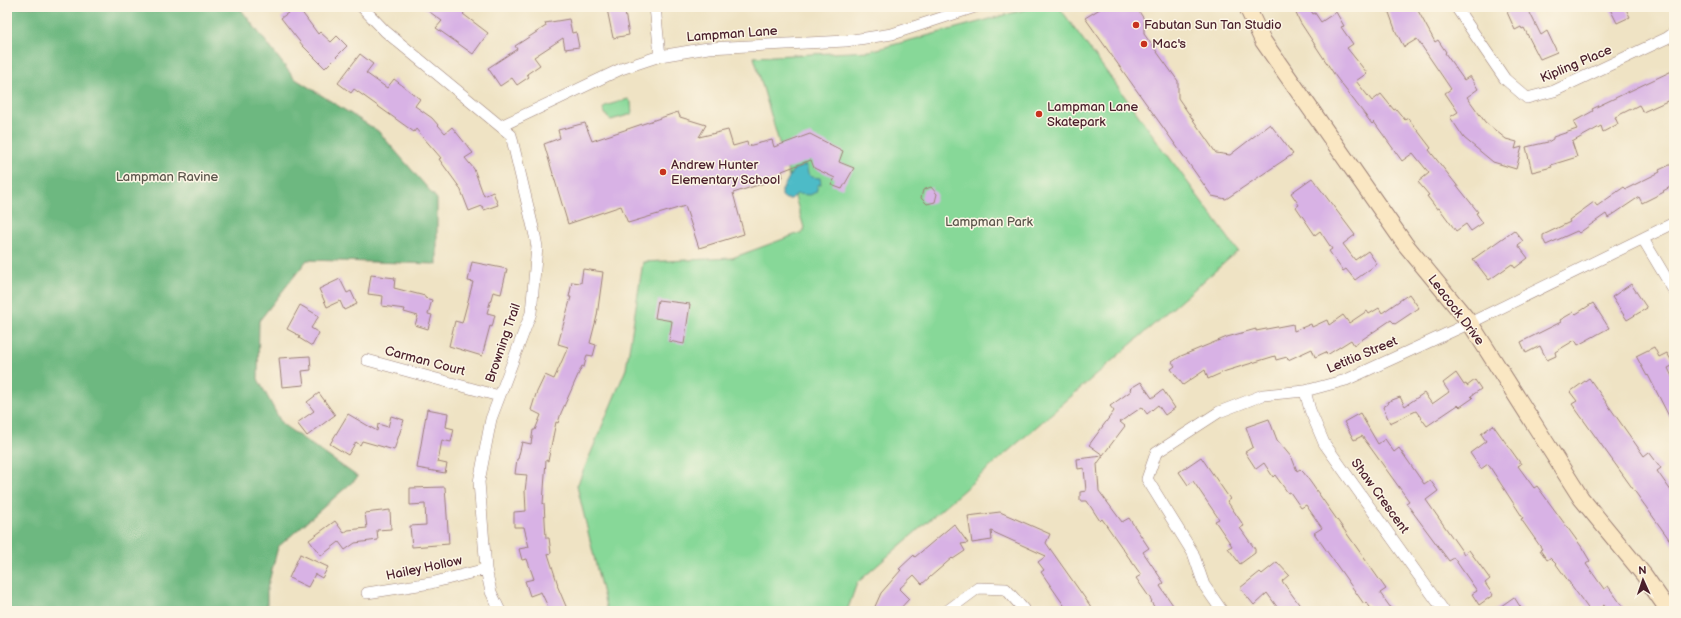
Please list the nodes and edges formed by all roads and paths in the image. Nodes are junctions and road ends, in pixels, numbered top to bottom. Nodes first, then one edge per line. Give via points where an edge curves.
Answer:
1 (362, 7) edge
2 (654, 7) edge
3 (975, 7) edge
4 (1247, 7) edge
5 (1456, 7) edge
6 (1674, 33) edge
7 (660, 56) junction
8 (501, 126) junction
9 (1674, 223) edge
10 (1643, 239) junction
11 (1674, 291) edge
12 (1470, 323) junction
13 (367, 360) dead end
14 (1305, 391) junction
15 (499, 396) junction
16 (486, 569) junction
17 (367, 594) dead end
18 (500, 611) edge
19 (947, 611) edge
20 (1025, 611) edge
21 (1222, 611) edge
22 (1444, 611) edge
23 (1669, 611) edge

1 - 8 street, Browning Trail via 385,31
2 - 7 street
3 - 7 street, Lampman Lane via 892,34 846,41 708,48
4 - 12 street, Leacock Drive via 1263,41 1405,244
5 - 6 street, Kipling Place via 1505,79 1527,98 1554,91
7 - 8 street, Lampman Lane via 622,69
8 - 15 street, Browning Trail via 511,135 537,247 531,313
9 - 10 street, Letitia Street
10 - 11 street
10 - 12 street, Letitia Street
12 - 14 street, Letitia Street via 1346,380
12 - 23 street, Leacock Drive via 1581,498 1644,575
13 - 15 street, Carman Court
14 - 21 street, Letitia Street via 1262,395 1218,412 1156,453 1147,478 1193,553 1204,585
14 - 22 street, Shaw Crescent via 1324,443
15 - 16 street, Browning Trail via 491,419 479,482
16 - 17 street, Hailey Hollow via 431,583
16 - 18 street, Browning Trail via 491,592
19 - 20 street via 978,588 1006,589

